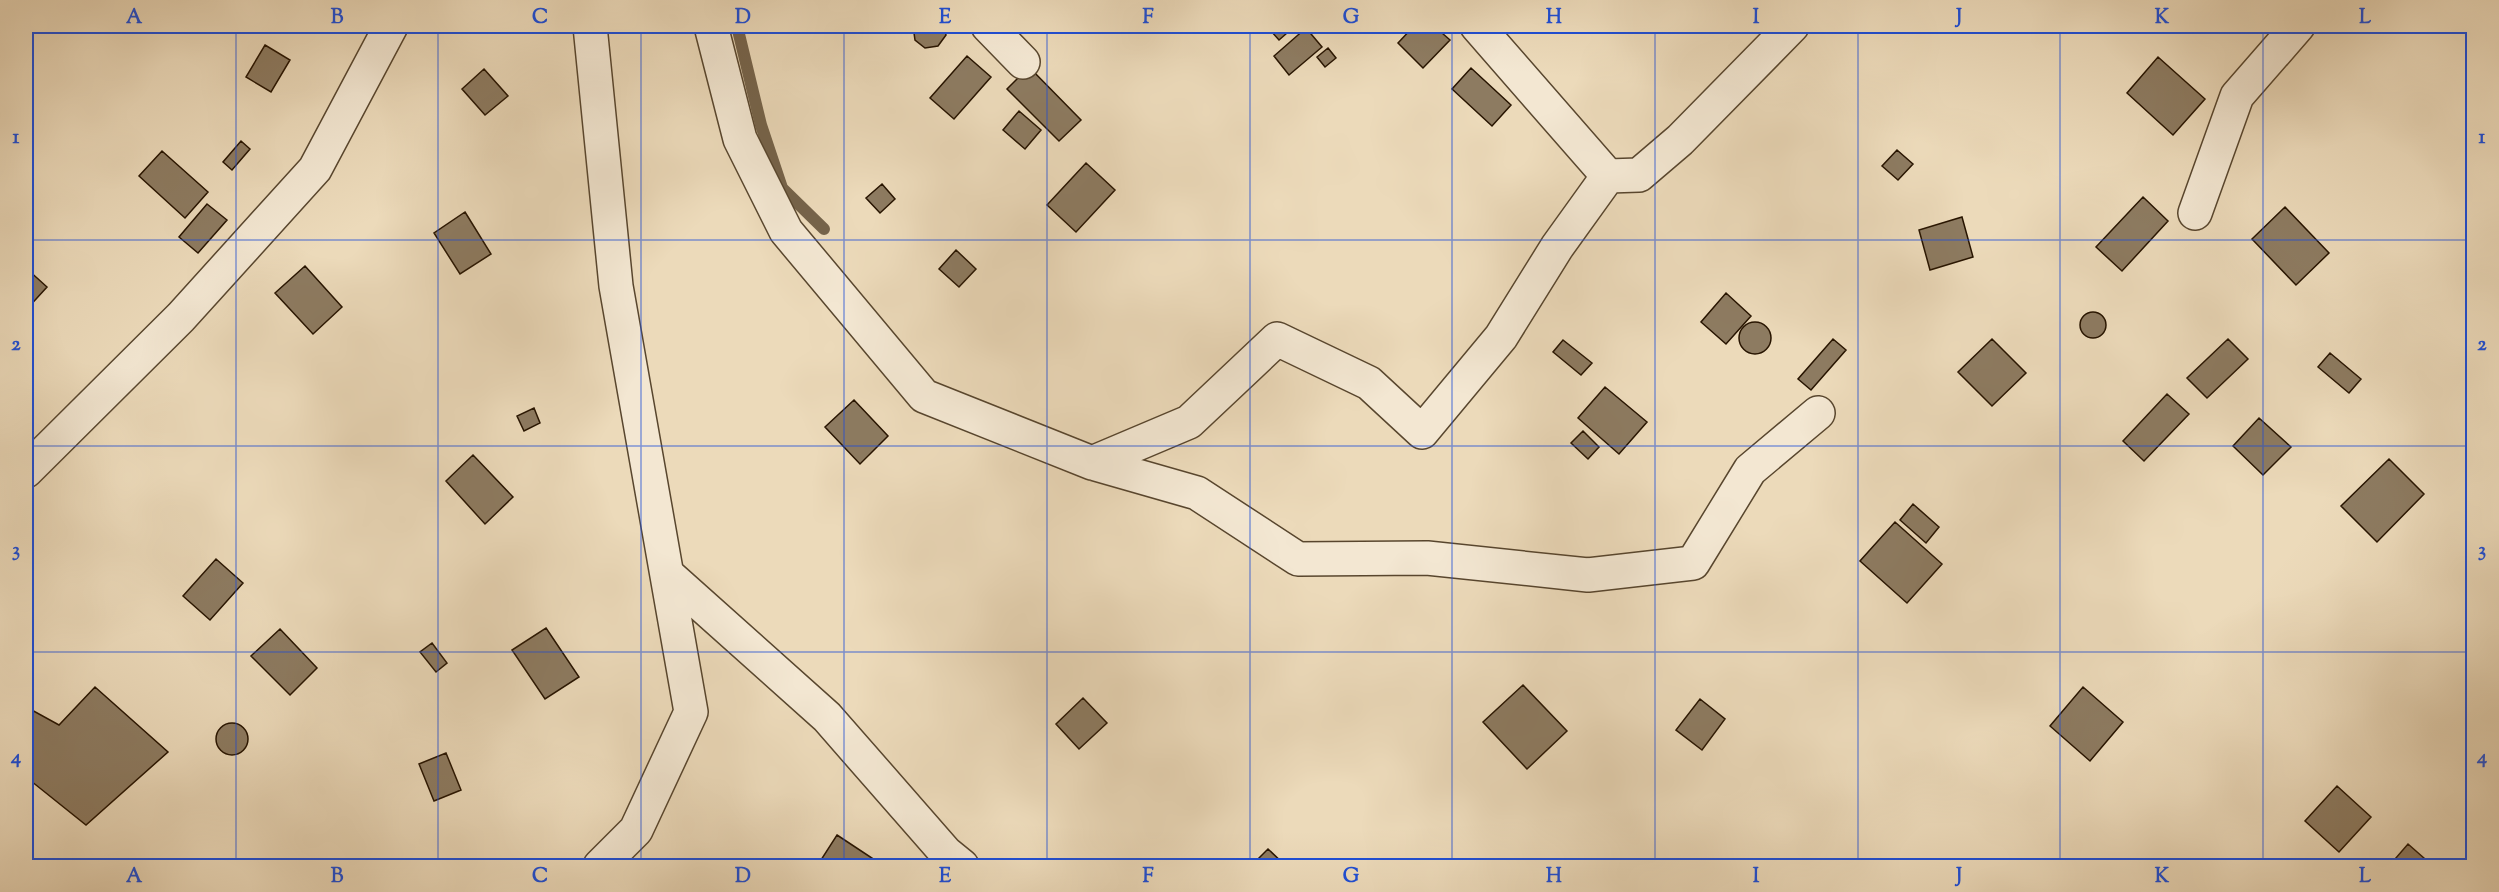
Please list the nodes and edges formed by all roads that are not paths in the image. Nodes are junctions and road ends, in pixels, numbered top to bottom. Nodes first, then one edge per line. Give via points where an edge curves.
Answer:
1 (391, 26) edge
2 (590, 26) edge
3 (711, 26) edge
4 (987, 26) edge
5 (1477, 26) edge
6 (1792, 26) edge
7 (2298, 26) edge
8 (1023, 62) dead end
9 (1608, 176) junction
10 (2195, 213) dead end
11 (1818, 413) dead end
12 (1092, 464) junction
13 (26, 471) edge
14 (667, 574) junction
15 (600, 867) edge
16 (962, 867) edge

1 - 13 street via 315,169 181,317
2 - 14 street via 616,286
3 - 12 street via 740,139 786,231 924,396
4 - 8 street
5 - 9 street
6 - 9 street via 1680,140 1639,175
7 - 10 street via 2237,96
9 - 12 street via 1557,247 1501,337 1422,432 1369,382 1277,339 1189,422
11 - 12 street via 1750,470 1692,563 1588,575 1427,558 1298,559 1197,492
14 - 15 street via 691,712 636,830
14 - 16 street via 827,717

